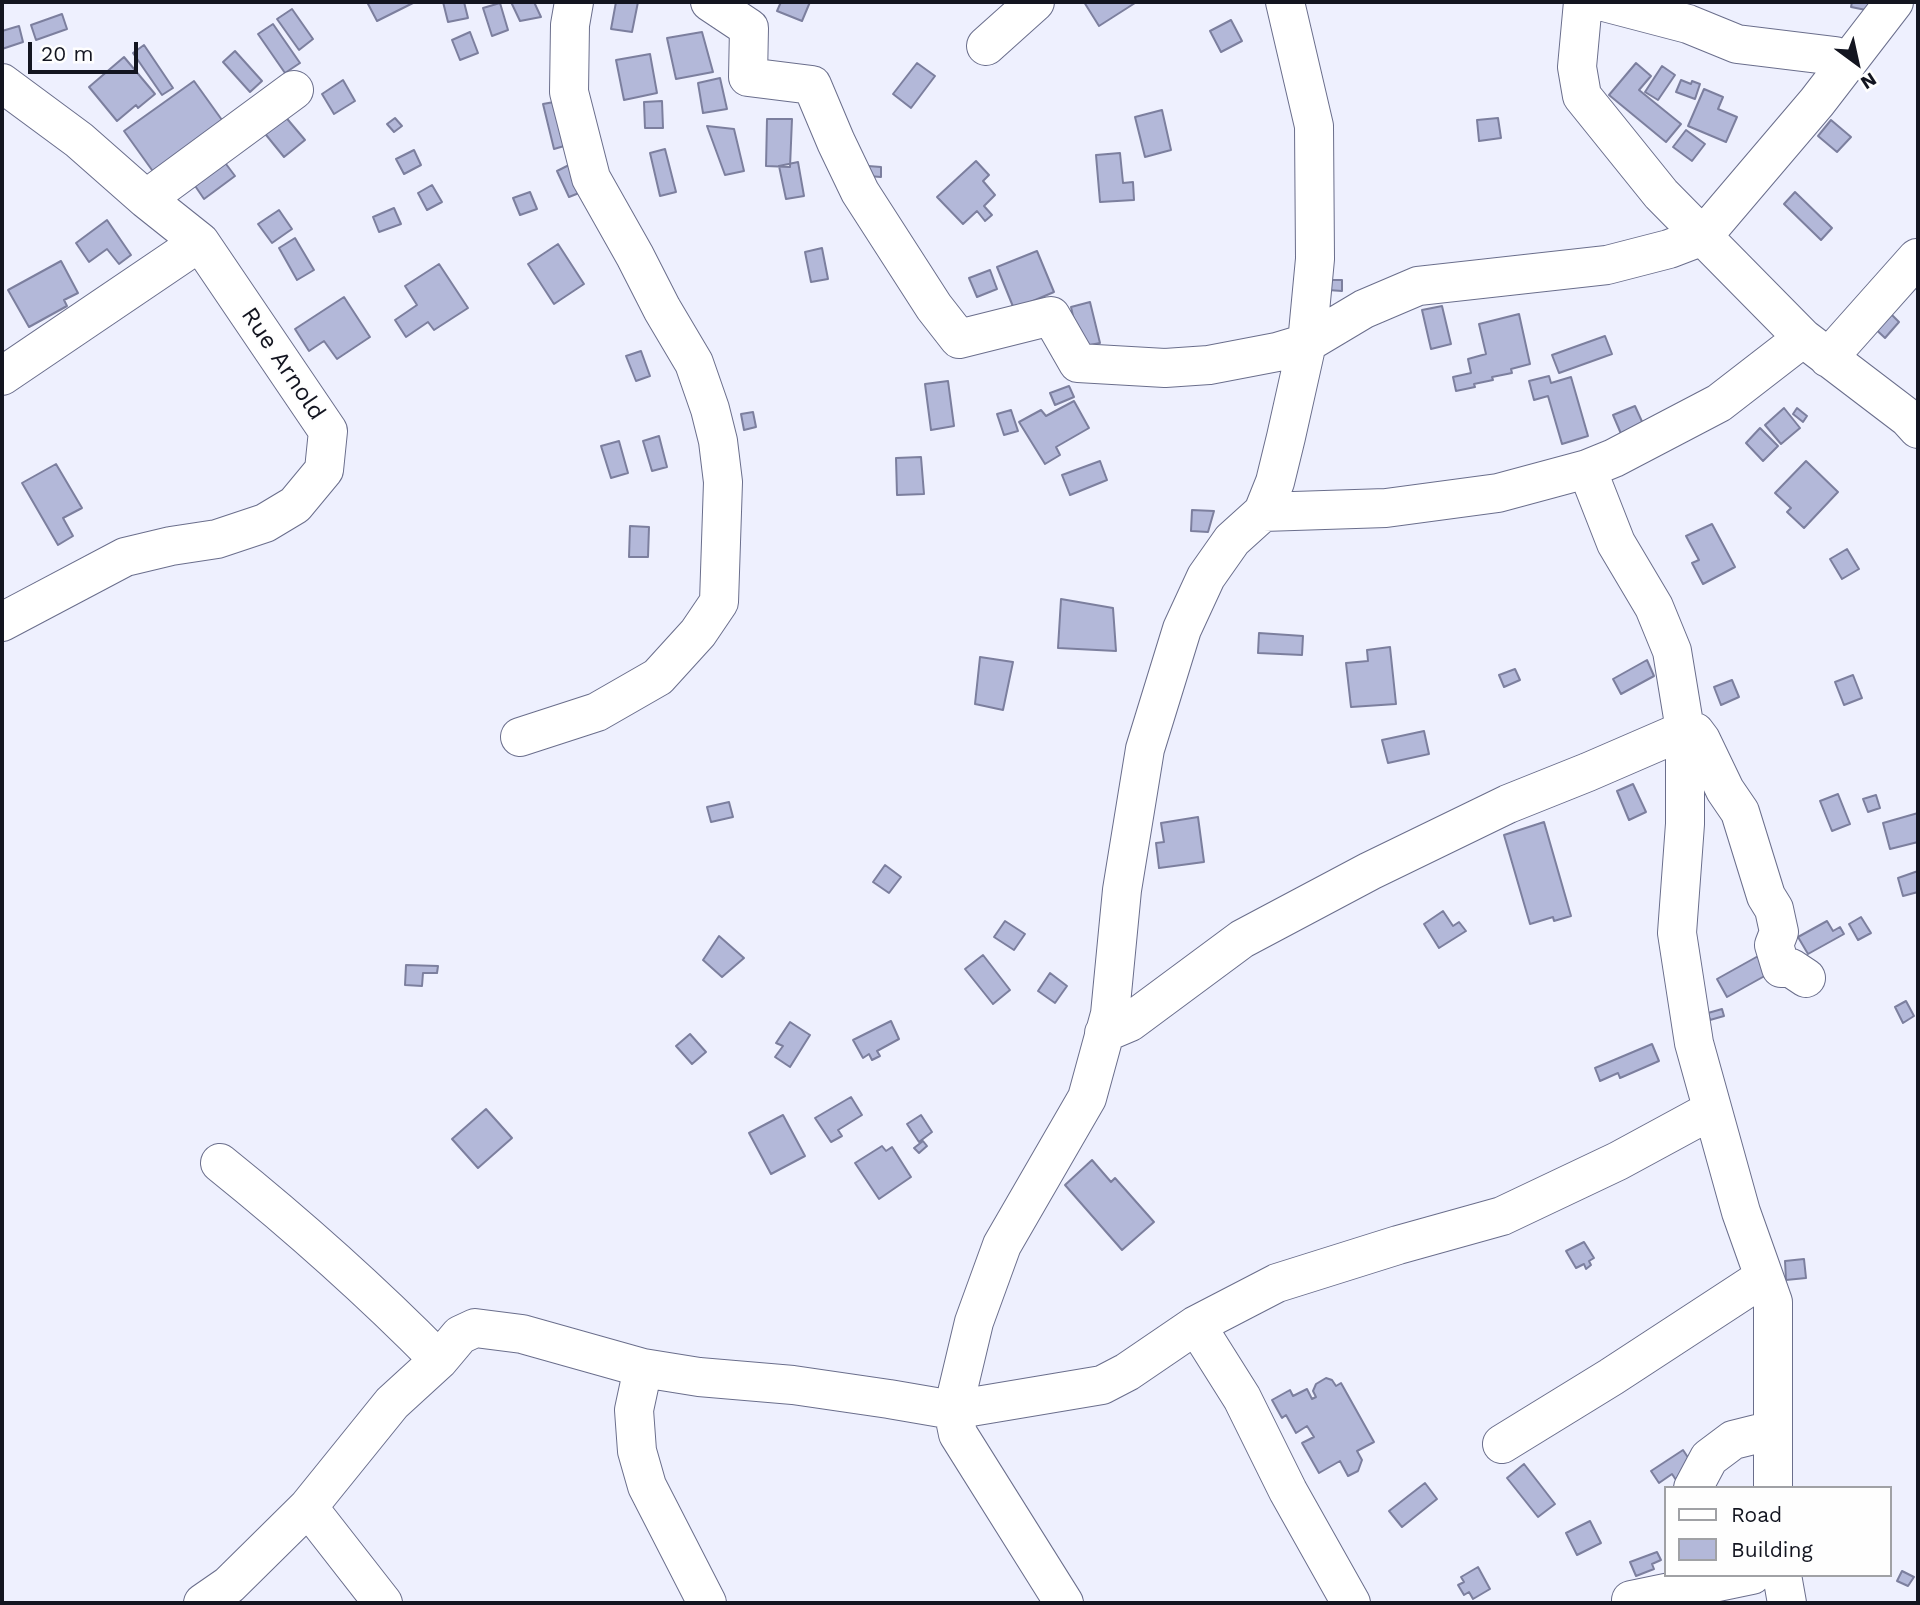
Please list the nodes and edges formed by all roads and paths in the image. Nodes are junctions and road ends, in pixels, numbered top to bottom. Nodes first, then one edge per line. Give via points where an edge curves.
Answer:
1 (574, 2) edge
2 (710, 2) edge
3 (1035, 2) edge
4 (1285, 2) edge
5 (1583, 2) edge
6 (1604, 2) edge
7 (1894, 2) edge
8 (986, 47) dead end
9 (1848, 62) junction
10 (2, 83) edge
11 (294, 90) dead end
12 (146, 199) junction
13 (1703, 236) junction
14 (200, 242) junction
15 (1917, 258) edge
16 (1307, 343) junction
17 (1816, 348) junction
18 (2, 376) edge
19 (1918, 429) edge
20 (1587, 469) junction
21 (1263, 512) junction
22 (2, 622) edge
23 (1685, 733) junction
24 (520, 737) dead end
25 (1806, 978) dead end
26 (1104, 1033) junction
27 (1712, 1110) junction
28 (220, 1163) dead end
29 (1764, 1278) junction
30 (1196, 1325) junction
31 (439, 1360) junction
32 (643, 1368) junction
33 (953, 1410) junction
34 (1773, 1430) junction
35 (1503, 1444) dead end
36 (1694, 1486) edge
37 (1773, 1486) edge
38 (308, 1507) junction
39 (1742, 1577) edge
40 (1782, 1577) edge
41 (1631, 1600) dead end
42 (203, 1603) edge
43 (383, 1603) edge
44 (707, 1603) edge
45 (1064, 1603) edge
46 (1351, 1603) edge
47 (1787, 1603) edge

1 - 24 street via 569,92 591,178 694,363 710,409 723,482 719,602 658,677 597,712
2 - 16 street via 749,28 748,77 812,85 860,192 959,339 1051,316 1078,363 1165,368 1209,365
3 - 8 street
4 - 16 street via 1314,126 1315,259
5 - 13 street via 1577,67 1582,96 1661,194
6 - 9 street via 1688,24 1737,44 1835,56
7 - 9 street
9 - 13 street
10 - 12 street, Rue Arnold via 79,140
11 - 12 street
12 - 14 street, Rue Arnold
13 - 16 street via 1607,265 1418,286 1364,309
13 - 17 street
14 - 18 street
14 - 22 street, Rue Arnold via 328,431 324,470 295,505 265,523 217,539 125,557
15 - 17 street
16 - 21 street via 1275,482
17 - 19 street
17 - 20 street
20 - 21 street via 1485,495 1386,508
20 - 23 street via 1616,543 1654,607 1672,650
21 - 26 street via 1232,540 1206,577 1182,629 1145,749
23 - 25 street via 1695,733 1702,740 1740,812 1774,909 1779,932 1774,944 1781,968 1791,968
23 - 26 street via 1508,804 1358,877 1242,939 1130,1022
23 - 27 street via 1685,824 1677,933 1694,1043
26 - 33 street via 1087,1098 1002,1245 974,1322
27 - 29 street
27 - 30 street via 1502,1216 1277,1283
28 - 31 street via 392,1312
29 - 34 street via 1773,1302
29 - 35 street
30 - 33 street via 1102,1385
30 - 46 street via 1242,1398
31 - 32 street via 460,1335 475,1328 522,1334
31 - 38 street via 392,1403
32 - 33 street
32 - 44 street via 634,1410 637,1451 647,1486
33 - 45 street via 958,1434
34 - 36 street via 1733,1440 1709,1458
34 - 37 street
38 - 42 street via 229,1585
38 - 43 street
39 - 41 street
40 - 47 street

